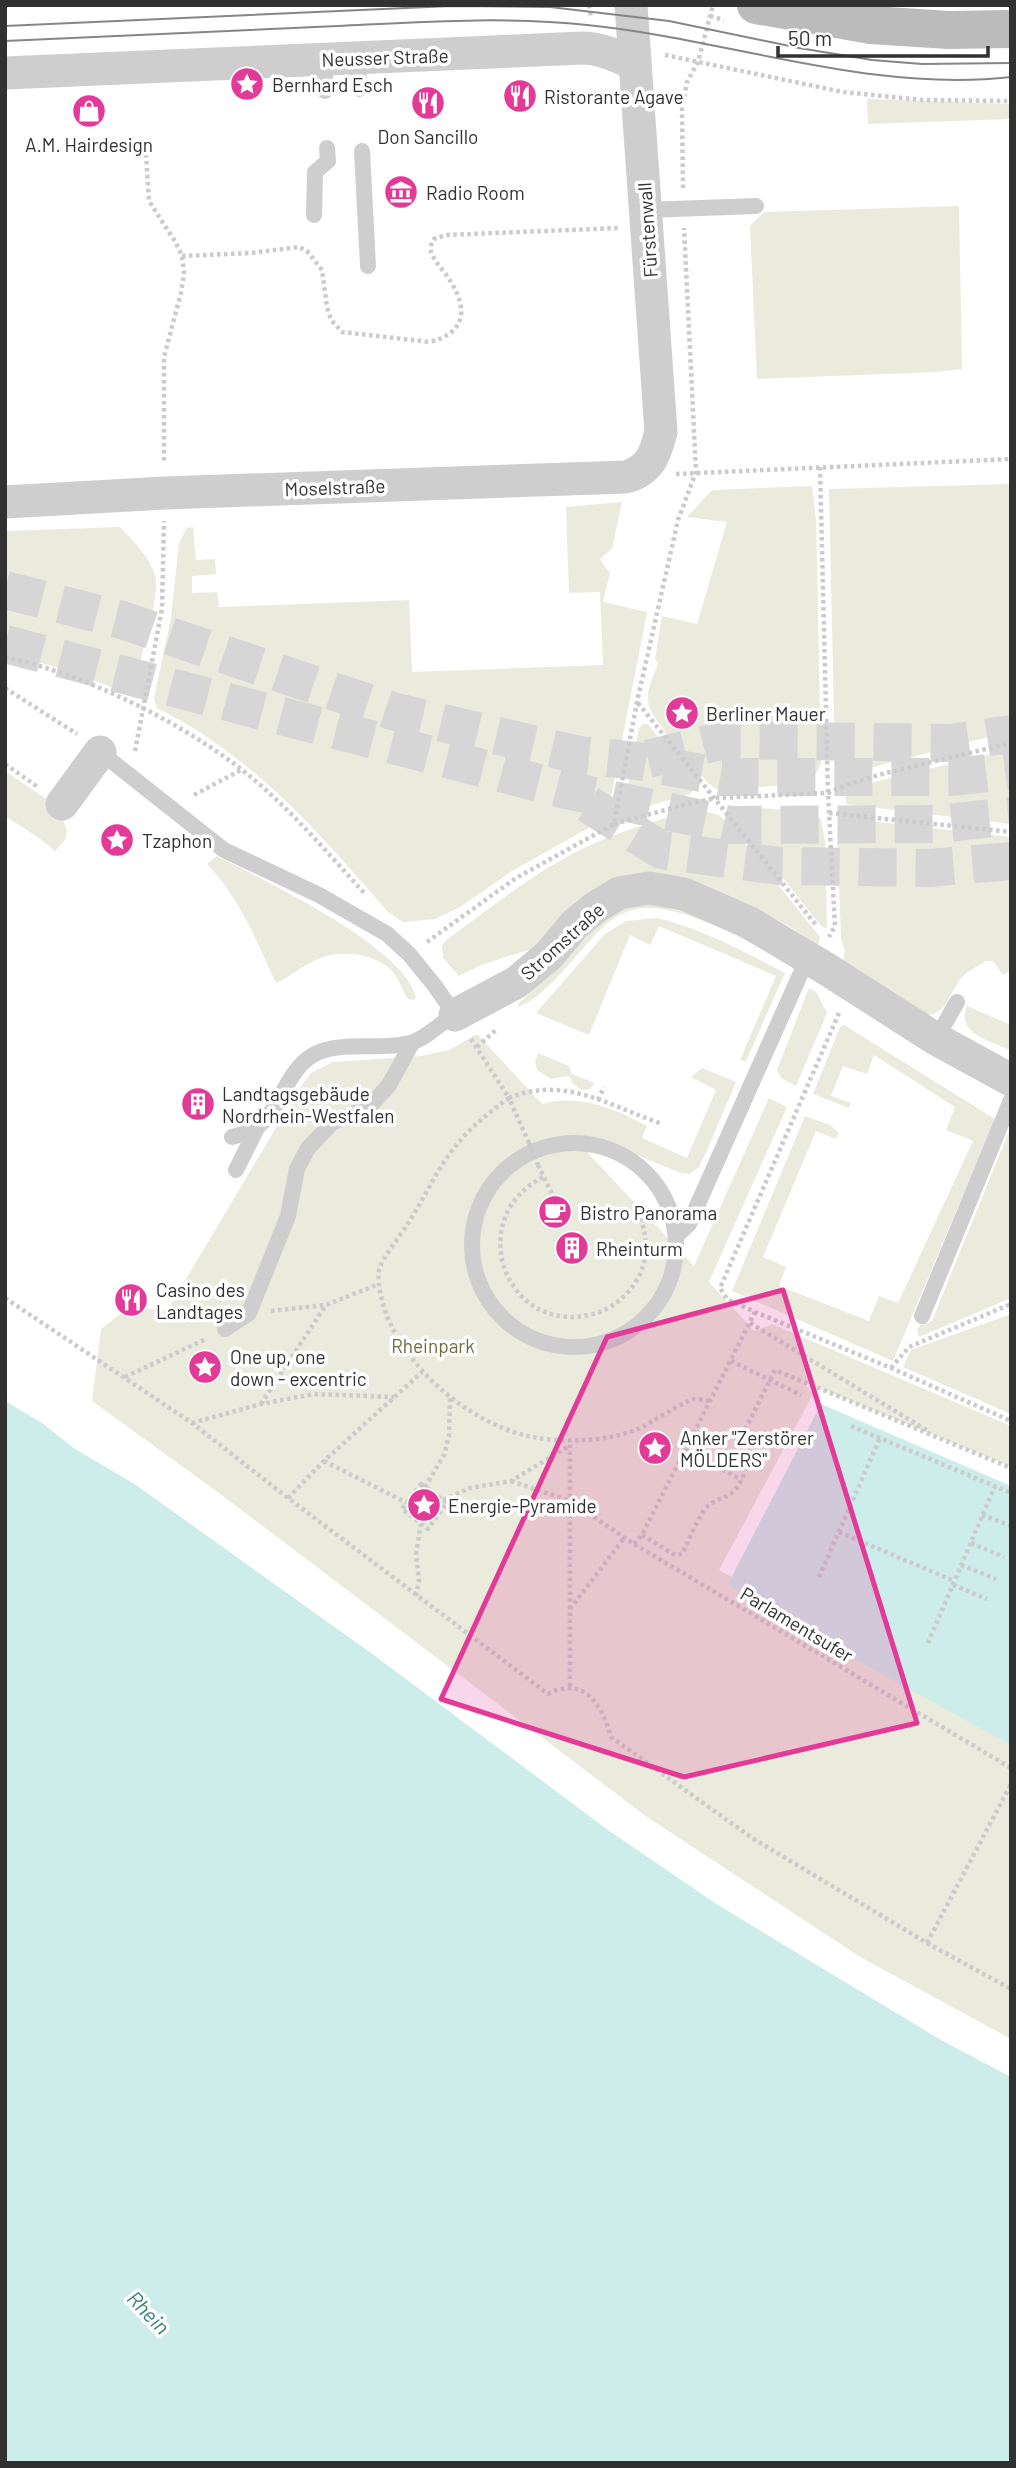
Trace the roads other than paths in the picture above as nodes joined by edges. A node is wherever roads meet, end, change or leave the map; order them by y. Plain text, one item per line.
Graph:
1 (631, 5) edge
2 (740, 13) edge
3 (1011, 29) edge
4 (635, 64) junction
5 (5, 73) edge
6 (327, 148) dead end
7 (362, 151) dead end
8 (756, 206) dead end
9 (314, 215) dead end
10 (647, 218) junction
11 (368, 266) dead end
12 (648, 463) joint
13 (5, 502) edge
14 (100, 752) joint
15 (62, 804) road end
16 (817, 963) junction
17 (957, 1002) dead end
18 (455, 1015) junction
19 (936, 1039) junction
20 (412, 1043) junction
21 (1011, 1080) edge
22 (1011, 1100) edge
23 (258, 1126) junction
24 (232, 1137) dead end
25 (236, 1170) dead end
26 (676, 1236) junction
27 (922, 1315) dead end
28 (225, 1329) road end

1 - 4 street, Fürstenwall
2 - 3 street
4 - 5 street, Neusser Straße
4 - 10 street, Fürstenwall
6 - 9 lane
7 - 11 lane
8 - 10 lane
10 - 12 street, Fürstenwall
12 - 13 street, Moselstraße
14 - 15 street
14 - 18 lane
16 - 18 street, Stromstraße
16 - 19 street, Stromstraße
16 - 26 lane
17 - 19 lane
18 - 20 lane
19 - 21 street, Stromstraße
20 - 23 lane
20 - 28 lane
22 - 27 lane
23 - 24 lane
23 - 25 lane
26 - 26 lane

